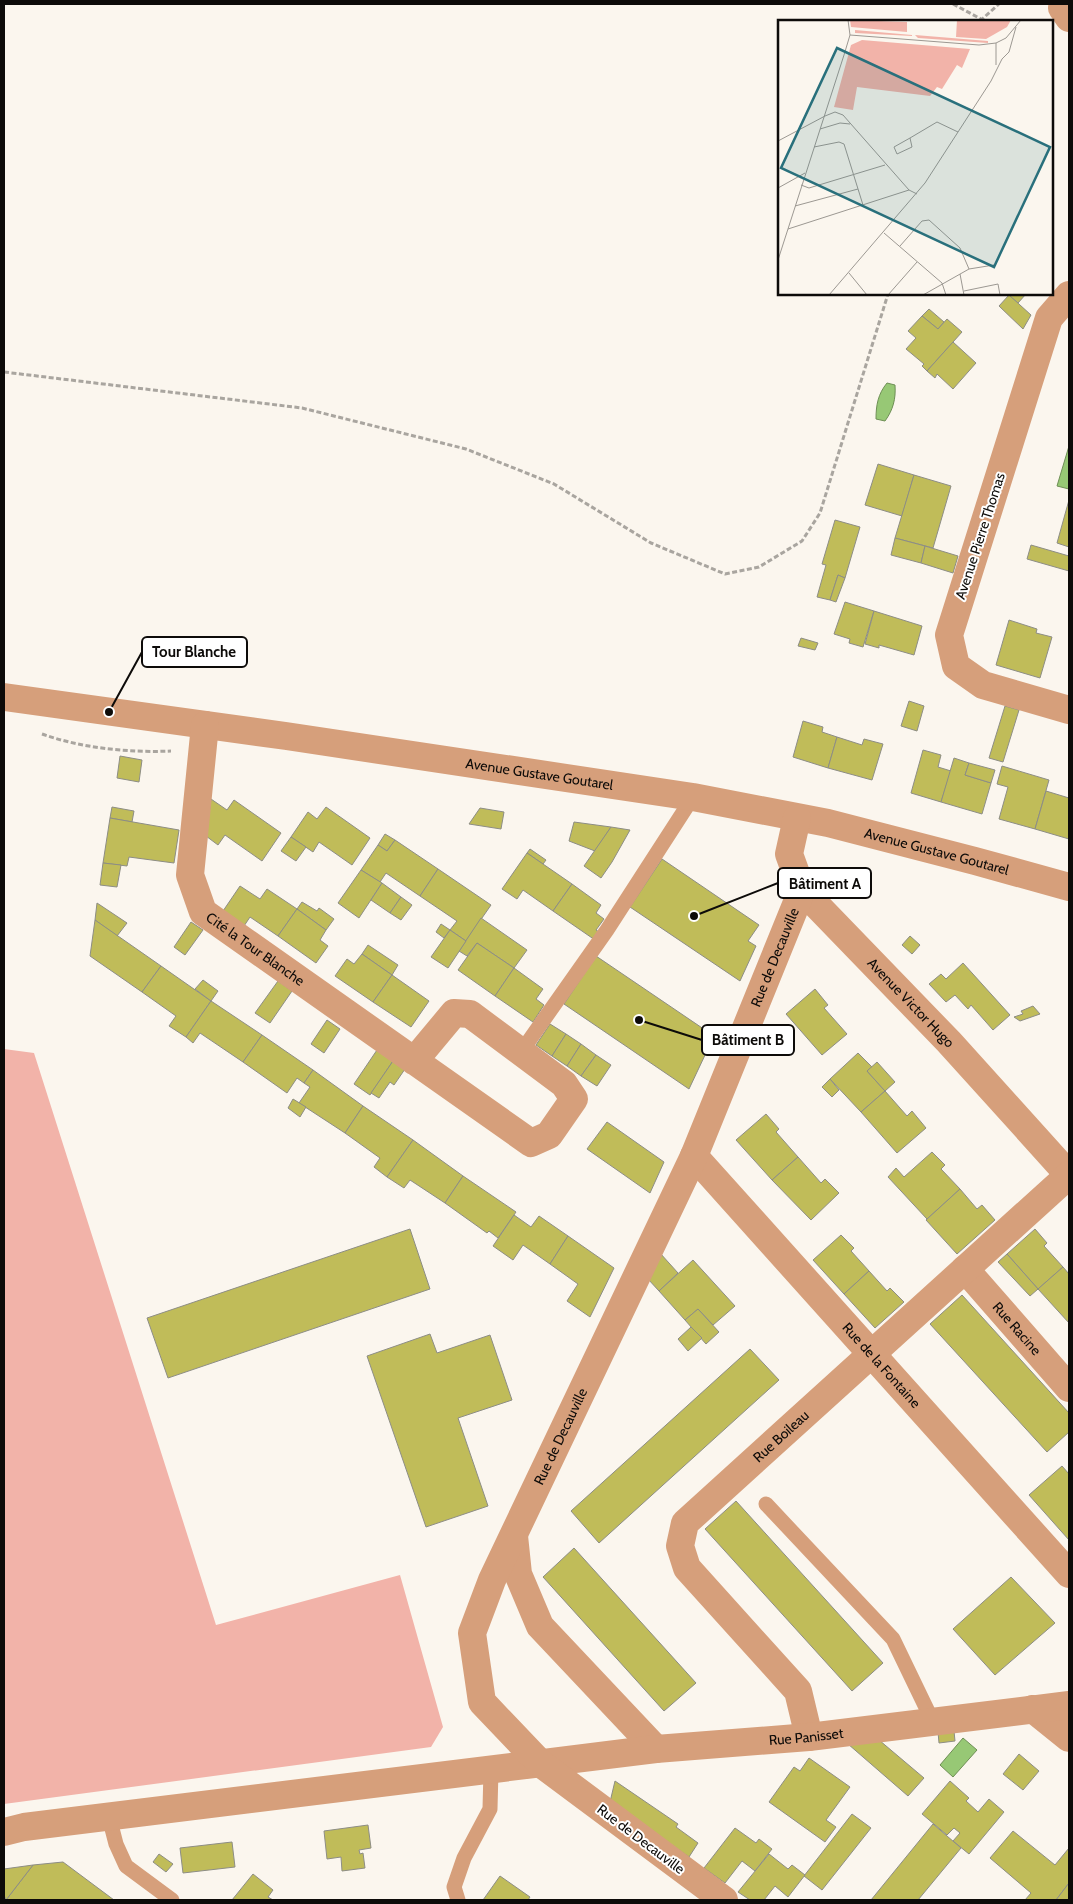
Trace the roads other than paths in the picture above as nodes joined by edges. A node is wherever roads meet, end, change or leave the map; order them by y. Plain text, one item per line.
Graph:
1 (1069, 295) edge
2 (4, 697) edge
3 (1069, 710) edge
4 (205, 726) junction
5 (693, 797) junction
6 (797, 818) junction
7 (1069, 887) edge
8 (802, 890) junction
9 (521, 1052) junction
10 (414, 1061) junction
11 (694, 1156) junction
12 (1069, 1175) edge
13 (965, 1269) junction
14 (871, 1354) junction
15 (1069, 1388) edge
16 (766, 1504) dead end
17 (514, 1535) junction
18 (1069, 1574) edge
19 (1069, 1705) edge
20 (1033, 1710) junction
21 (933, 1722) junction
22 (809, 1737) junction
23 (1069, 1738) edge
24 (656, 1749) junction
25 (540, 1764) junction
26 (491, 1770) junction
27 (108, 1817) junction
28 (4, 1832) edge
29 (172, 1900) edge
30 (458, 1900) edge
31 (724, 1900) edge

1 - 3 street, Avenue Pierre Thomas
2 - 4 street, Avenue Gustave Goutarel
4 - 5 street, Avenue Gustave Goutarel
4 - 10 street, Cité la Tour Blanche
5 - 6 street, Avenue Gustave Goutarel
5 - 9 lane
6 - 7 street, Avenue Gustave Goutarel
6 - 8 street, Avenue Victor Hugo
8 - 11 street, Rue de Decauville
8 - 12 street, Avenue Victor Hugo
9 - 10 street, Cité la Tour Blanche
9 - 10 street, Cité la Tour Blanche
11 - 14 street, Rue de la Fontaine
11 - 17 street, Rue de Decauville
12 - 13 street, Rue Boileau
13 - 14 street, Rue Boileau
13 - 15 street, Rue Racine
14 - 18 street, Rue de la Fontaine
14 - 22 street, Rue Boileau
16 - 21 lane
17 - 24 street
17 - 25 street, Rue de Decauville
19 - 20 street, Rue Panisset
20 - 21 street, Rue Panisset
20 - 23 street
21 - 22 street, Rue Panisset
22 - 24 street, Rue Panisset
24 - 25 street, Rue Panisset
25 - 26 street, Rue Panisset
25 - 31 street, Rue de Decauville
26 - 27 street, Rue Panisset
26 - 30 lane
27 - 28 street, Rue Panisset
27 - 29 lane

